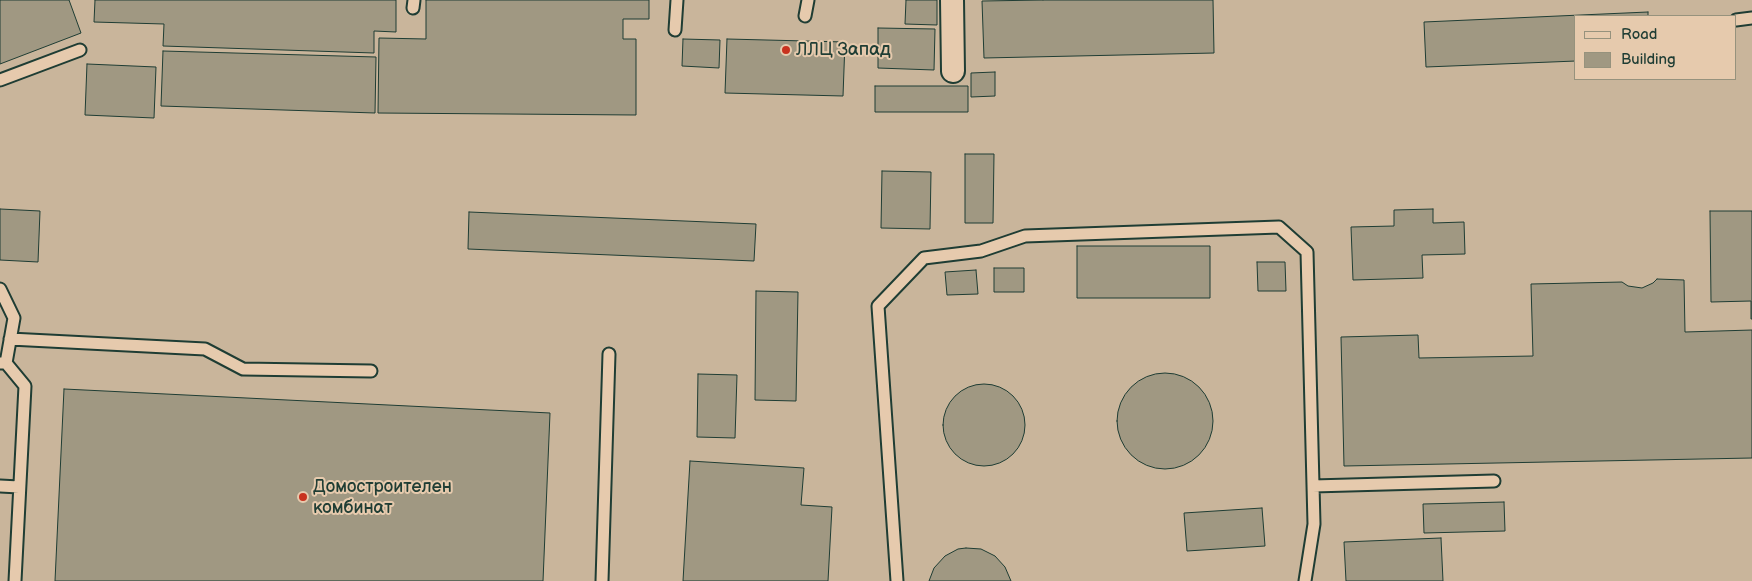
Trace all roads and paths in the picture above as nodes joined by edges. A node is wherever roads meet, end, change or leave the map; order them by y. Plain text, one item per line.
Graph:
1 (677, 0) edge
2 (808, 0) edge
3 (952, 0) edge
4 (805, 16) dead end
5 (1752, 18) edge
6 (1737, 20) edge
7 (676, 30) dead end
8 (80, 50) dead end
9 (953, 72) dead end
10 (0, 80) edge
11 (0, 289) edge
12 (10, 340) junction
13 (609, 354) dead end
14 (3, 363) edge
15 (371, 371) dead end
16 (1494, 481) dead end
17 (0, 486) edge
18 (1313, 486) junction
19 (19, 487) junction
20 (15, 581) edge
21 (602, 581) edge
22 (897, 581) edge
23 (1305, 581) edge

1 - 7 lane
2 - 4 lane
3 - 9 street
5 - 6 lane
8 - 10 lane
11 - 12 lane
12 - 14 lane
12 - 15 lane
13 - 21 lane
14 - 19 lane
16 - 18 lane
17 - 19 lane
18 - 22 lane
18 - 23 lane
19 - 20 lane

